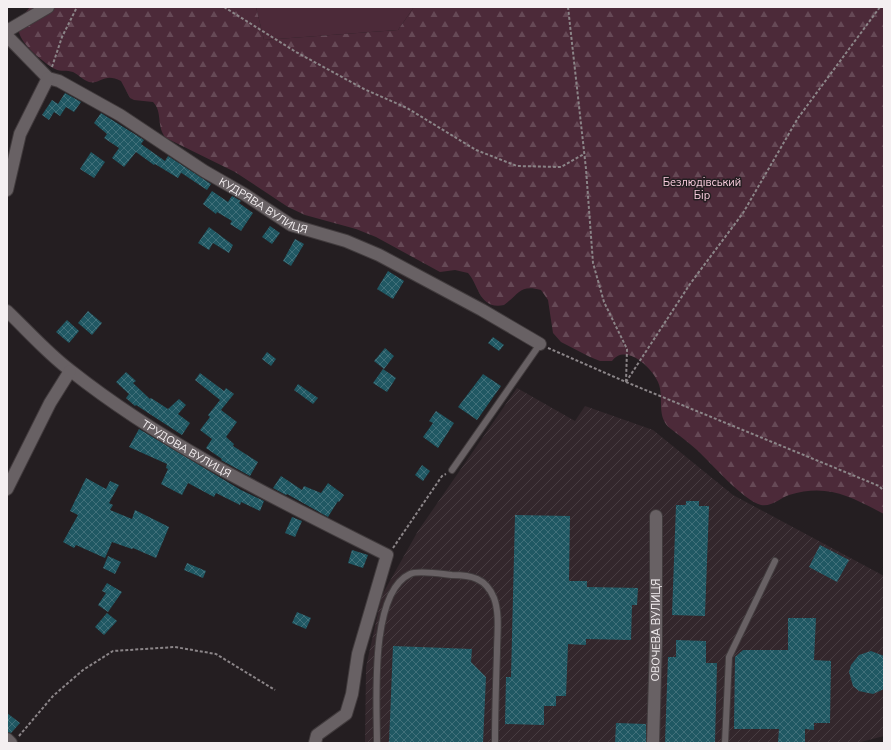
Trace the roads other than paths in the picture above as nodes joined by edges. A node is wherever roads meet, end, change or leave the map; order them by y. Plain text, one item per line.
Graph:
1 (48, 7) edge
2 (7, 31) edge
3 (7, 36) edge
4 (48, 78) junction
5 (7, 190) edge
6 (7, 311) edge
7 (540, 344) joint
8 (70, 371) junction
9 (452, 470) road end
10 (7, 489) edge
11 (656, 516) dead end
12 (775, 561) dead end
13 (315, 743) edge
14 (377, 743) edge
15 (494, 743) edge
16 (653, 743) edge
17 (725, 743) edge

1 - 2 street
3 - 4 street, КУДРЯВА ВУЛИЦЯ
4 - 5 street
4 - 7 street, КУДРЯВА ВУЛИЦЯ
6 - 8 street, ТРУДОВА ВУЛИЦЯ
7 - 9 lane
8 - 10 street
8 - 13 street, ТРУДОВА ВУЛИЦЯ
11 - 16 street, ОВОЧЕВА ВУЛИЦЯ
12 - 17 lane
14 - 15 lane

